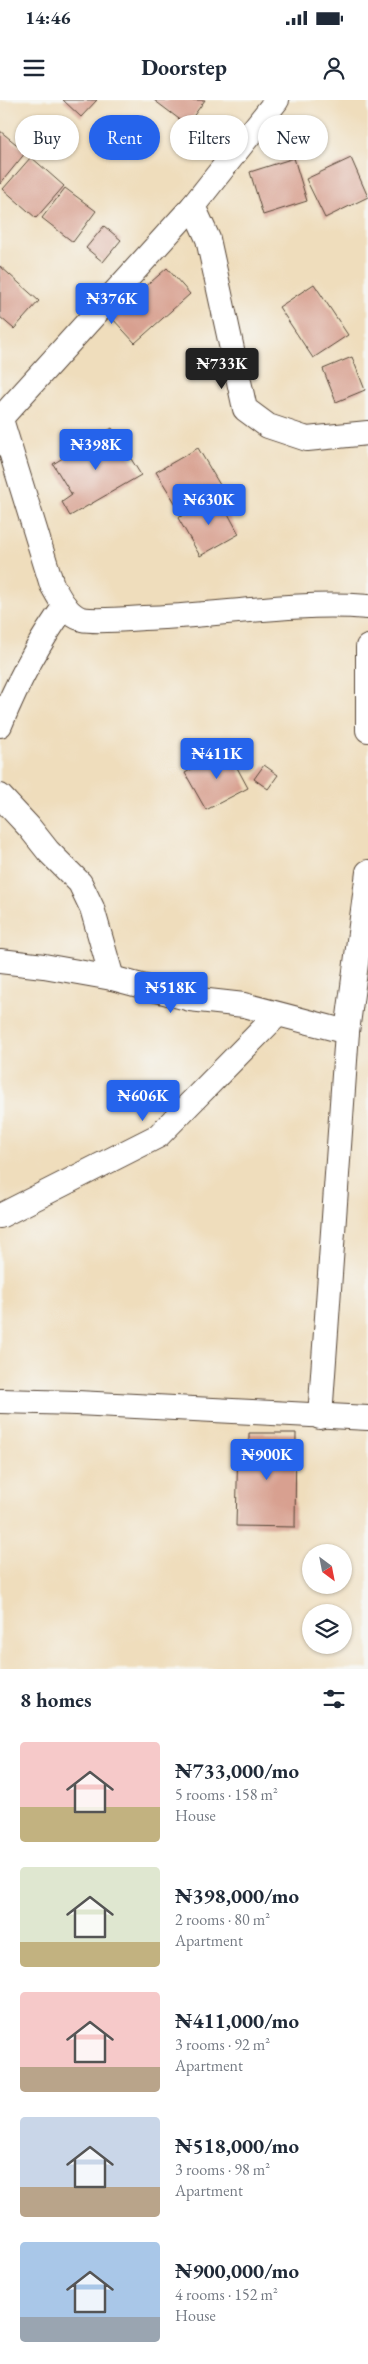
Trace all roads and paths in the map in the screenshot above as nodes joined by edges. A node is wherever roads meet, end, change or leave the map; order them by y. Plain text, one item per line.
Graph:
1 (277, 100) edge
2 (193, 206) junction
3 (1, 417) edge
4 (368, 433) edge
5 (64, 606) junction
6 (368, 607) edge
7 (368, 647) edge
8 (0, 725) edge
9 (368, 730) edge
10 (0, 796) edge
11 (368, 872) edge
12 (0, 961) edge
13 (112, 978) junction
14 (277, 1015) junction
15 (347, 1032) junction
16 (0, 1216) edge
17 (0, 1402) edge
18 (320, 1417) junction
19 (368, 1418) edge

1 - 2 street
2 - 3 street
2 - 4 street
3 - 5 street
5 - 6 street
5 - 8 street
7 - 9 street
10 - 13 street
11 - 15 street
12 - 13 street
13 - 14 street
14 - 15 street
14 - 16 street
15 - 18 street
17 - 18 street
18 - 19 street

